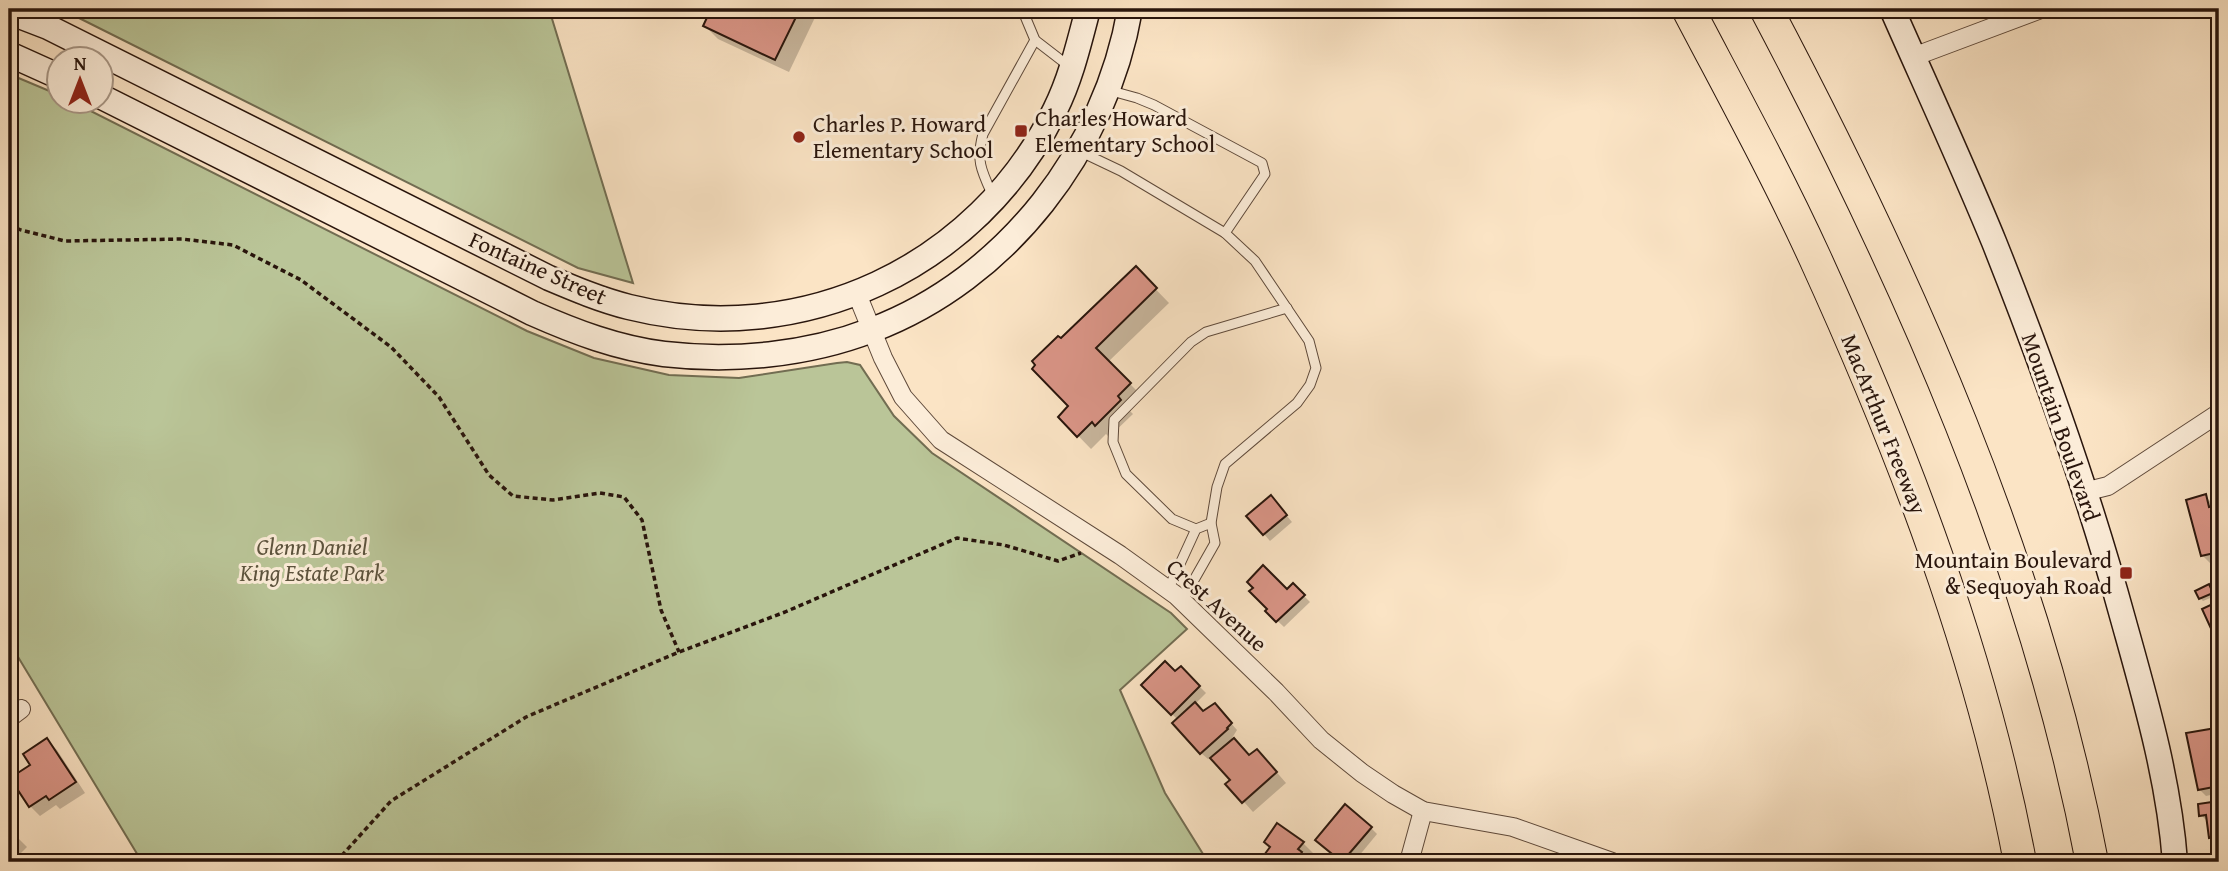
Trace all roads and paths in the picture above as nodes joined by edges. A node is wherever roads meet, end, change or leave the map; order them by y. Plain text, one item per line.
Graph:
1 (1022, 9) edge
2 (1088, 9) edge
3 (1130, 9) edge
4 (1688, 9) edge
5 (1766, 9) edge
6 (1892, 9) edge
7 (2041, 9) edge
8 (9, 12) edge
9 (1035, 40) junction
10 (9, 54) edge
11 (1913, 57) junction
12 (1072, 68) junction
13 (46, 71) edge
14 (1108, 90) junction
15 (116, 104) edge
16 (1077, 151) junction
17 (995, 198) junction
18 (9, 225) edge
19 (1225, 233) junction
20 (857, 294) junction
21 (1287, 308) junction
22 (872, 330) junction
23 (2219, 412) edge
24 (2084, 492) junction
25 (1211, 523) junction
26 (1196, 528) junction
27 (1103, 545) junction
28 (1175, 595) junction
29 (679, 652) junction
30 (1423, 811) junction
31 (336, 862) edge
32 (1409, 862) edge
33 (1612, 862) edge
34 (2020, 862) edge
35 (2091, 862) edge
36 (2175, 862) edge

1 - 9 lane
2 - 12 street, Fontaine Street
3 - 14 street, Fontaine Street
4 - 34 highway, MacArthur Freeway
5 - 35 highway
6 - 11 street, Mountain Boulevard
7 - 11 street
8 - 20 street, Fontaine Street
9 - 12 lane
9 - 17 lane
10 - 13 street
11 - 24 street, Mountain Boulevard
12 - 17 street, Fontaine Street
14 - 16 street, Fontaine Street
14 - 19 lane
15 - 22 street, Fontaine Street
16 - 19 lane
16 - 22 street, Fontaine Street
17 - 20 street, Fontaine Street
18 - 29 path
19 - 21 lane
20 - 22 street, Crest Avenue
21 - 25 lane
21 - 26 lane
22 - 27 street, Crest Avenue
23 - 24 street
24 - 36 street, Mountain Boulevard
25 - 26 lane
25 - 28 lane
26 - 28 lane
27 - 28 street, Crest Avenue
27 - 29 path
28 - 30 street, Crest Avenue
29 - 31 path
30 - 32 street
30 - 33 street, Crest Avenue

